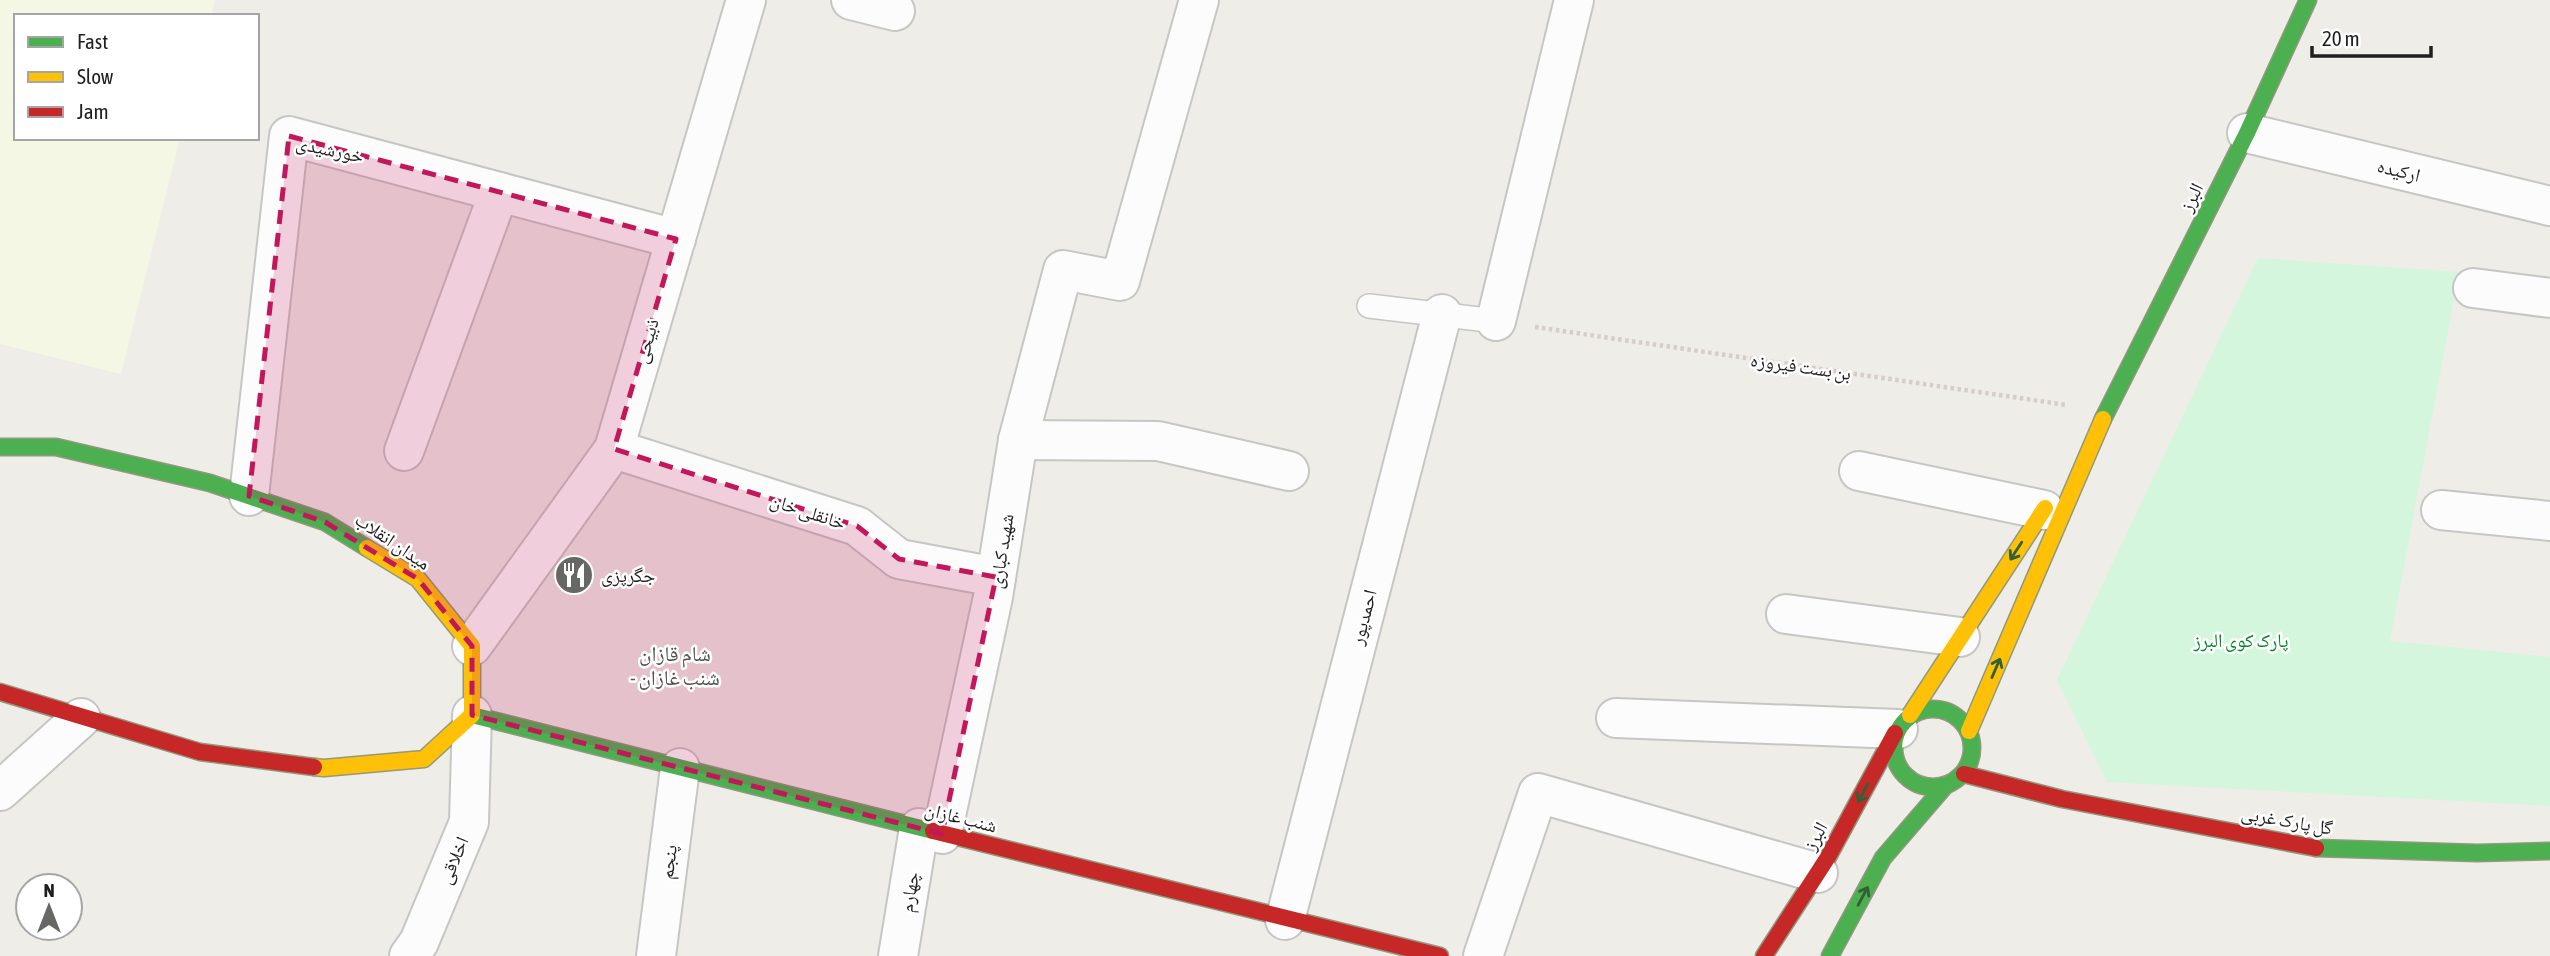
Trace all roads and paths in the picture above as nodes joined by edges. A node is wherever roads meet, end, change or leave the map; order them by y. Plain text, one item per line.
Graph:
1 (746, 0) edge
2 (851, 0) edge
3 (1199, 0) edge
4 (1574, 0) edge
5 (2308, 0) edge
6 (895, 11) dead end
7 (2247, 133) junction
8 (499, 192) junction
9 (2550, 206) edge
10 (676, 239) junction
11 (2473, 288) dead end
12 (2550, 298) edge
13 (1368, 306) dead end
14 (1442, 314) junction
15 (1496, 321) junction
16 (2106, 411) junction
17 (1018, 440) junction
18 (0, 447) edge
19 (614, 449) junction
20 (404, 451) dead end
21 (1289, 471) dead end
22 (1859, 471) dead end
23 (249, 496) junction
24 (2044, 510) junction
25 (2441, 510) dead end
26 (2550, 522) edge
27 (996, 577) junction
28 (1786, 614) dead end
29 (1960, 637) junction
30 (472, 646) junction
31 (0, 692) edge
32 (472, 715) junction
33 (81, 718) junction
34 (1616, 718) dead end
35 (1901, 725) junction
36 (1969, 731) junction
37 (1984, 758) junction
38 (680, 768) junction
39 (1964, 774) junction
40 (1945, 786) junction
41 (0, 791) edge
42 (2062, 799) junction
43 (931, 831) junction
44 (2550, 851) edge
45 (1818, 873) junction
46 (1285, 920) junction
47 (409, 956) edge
48 (656, 956) edge
49 (898, 956) edge
50 (1440, 956) edge
51 (1483, 956) edge
52 (1764, 956) edge
53 (1830, 956) edge

1 - 10 street, ذبیحی
2 - 6 street
3 - 17 street, شهید کباری
4 - 15 street
5 - 7 main road, البرز
7 - 9 street, ارکیده
7 - 16 main road, البرز
8 - 10 street, خورشیدی
8 - 20 street
8 - 23 street, خورشیدی
10 - 19 street, ذبیحی
11 - 12 street
13 - 14 lane
14 - 15 lane
14 - 46 street, احمدپور
15 - 16 path, بن بست فیروزه
16 - 24 main road, البرز
36 -> 16 main road, البرز
17 - 21 street
17 - 27 street, شهید کباری
18 - 23 main road, میدان انقلاب
19 - 27 street, خانقلی خان
19 - 30 street, ذبیحی
22 - 24 street
23 - 30 main road, میدان انقلاب
24 -> 29 main road, البرز
25 - 26 street
27 - 43 street, شهید کباری
28 - 29 street
29 - 35 main road, البرز
30 - 32 main road
31 - 33 main road
32 - 33 main road
32 - 38 main road, شنب غازان
32 - 47 street, اخلاقی
33 - 41 street
34 - 35 street
35 - 36 main road
35 - 40 main road
35 -> 45 main road, البرز
36 - 37 main road
37 - 39 main road
37 - 42 main road, گل پارک غربی
38 - 43 main road, شنب غازان
38 - 48 street, پنجم
39 - 40 main road
39 - 42 main road, گل پارک غربی
53 -> 40 main road
42 - 44 main road, گل پارک غربی
43 - 46 main road, شنب غازان
43 - 49 street, چهارم
45 - 51 street
45 - 52 main road, البرز
46 - 50 main road, شنب غازان

